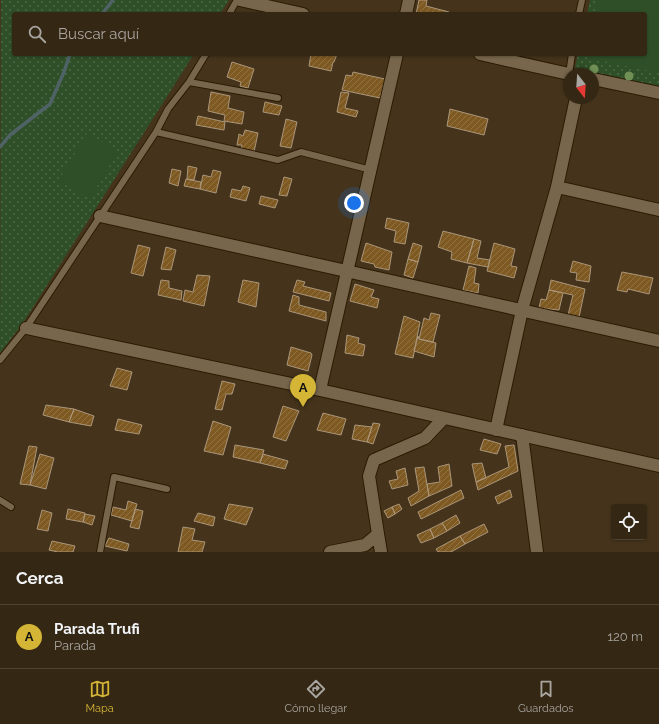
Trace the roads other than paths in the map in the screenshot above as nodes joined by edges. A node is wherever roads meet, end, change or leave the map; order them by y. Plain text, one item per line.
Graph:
1 (237, 0) edge
2 (240, 0) edge
3 (409, 0) edge
4 (582, 0) edge
5 (229, 12) edge
6 (294, 12) edge
7 (406, 12) edge
8 (580, 12) edge
9 (205, 56) edge
10 (397, 56) edge
11 (489, 56) edge
12 (572, 56) edge
13 (570, 68) edge
14 (563, 73) edge
15 (599, 81) edge
16 (189, 82) junction
17 (659, 93) edge
18 (278, 98) dead end
19 (575, 104) edge
20 (156, 132) junction
21 (371, 170) junction
22 (557, 187) junction
23 (659, 210) edge
24 (100, 216) junction
25 (346, 271) junction
26 (522, 310) junction
27 (26, 328) junction
28 (659, 341) edge
29 (0, 360) edge
30 (320, 390) junction
31 (444, 418) junction
32 (496, 430) junction
33 (522, 436) junction
34 (659, 466) edge
35 (167, 489) dead end
36 (0, 500) edge
37 (11, 507) dead end
38 (378, 534) junction
39 (100, 552) edge
40 (330, 552) edge
41 (381, 552) edge
42 (537, 552) edge

1 - 5 lane
2 - 6 street
3 - 7 street
4 - 8 lane
9 - 16 lane
10 - 21 street
11 - 14 street
12 - 13 lane
15 - 17 street
16 - 18 lane
16 - 20 lane
19 - 22 street
20 - 21 lane
20 - 24 lane
21 - 25 street
22 - 23 street
22 - 26 street
24 - 25 street
24 - 27 lane
25 - 26 street
25 - 30 street
26 - 28 street
26 - 32 street
27 - 29 lane
27 - 30 street
30 - 31 street
31 - 32 street
31 - 38 street
32 - 33 street
33 - 34 street
33 - 42 street
35 - 39 lane
36 - 37 lane
38 - 40 street
38 - 41 street

